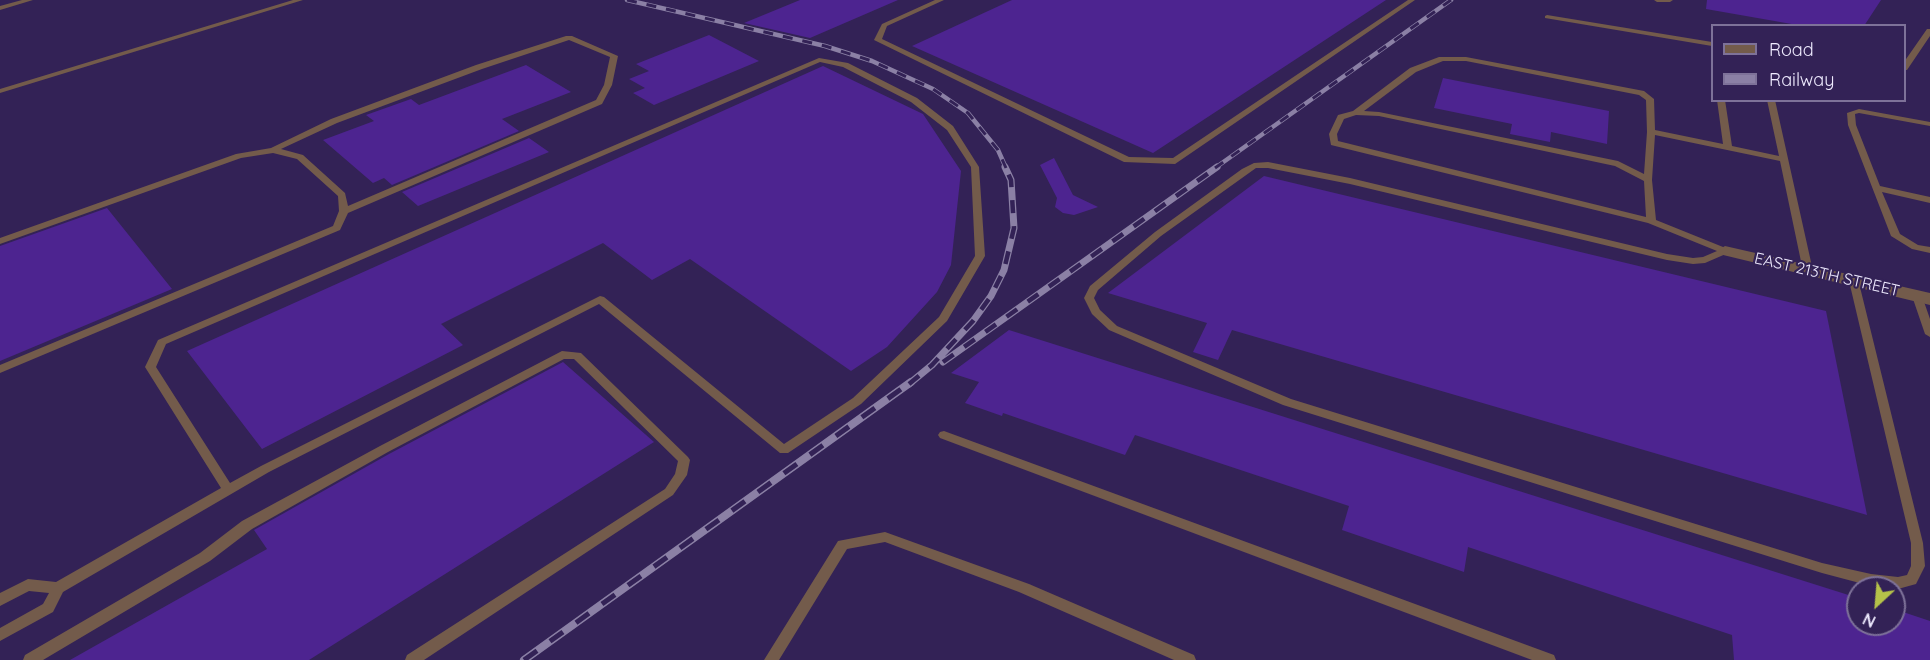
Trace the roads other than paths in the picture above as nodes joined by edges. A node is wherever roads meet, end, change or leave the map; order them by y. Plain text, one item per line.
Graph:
1 (30, 0) edge
2 (300, 0) edge
3 (941, 0) edge
4 (1412, 0) edge
5 (1657, 0) edge
6 (1670, 0) edge
7 (0, 8) edge
8 (1547, 16) dead end
9 (1930, 31) edge
10 (1711, 44) edge
11 (1906, 67) edge
12 (0, 91) edge
13 (1721, 102) edge
14 (1771, 102) edge
15 (1356, 112) junction
16 (1930, 124) edge
17 (1651, 132) junction
18 (1728, 149) junction
19 (273, 150) junction
20 (1782, 159) junction
21 (1648, 180) junction
22 (1876, 188) junction
23 (1930, 200) edge
24 (344, 211) junction
25 (1651, 221) junction
26 (0, 241) edge
27 (1930, 250) edge
28 (1725, 251) junction
29 (1808, 271) junction
30 (1854, 282) junction
31 (1923, 298) edge
32 (1930, 334) edge
33 (0, 369) edge
34 (944, 435) dead end
35 (228, 490) junction
36 (58, 588) junction
37 (0, 600) edge
38 (0, 635) edge
39 (30, 660) edge
40 (412, 660) edge
41 (771, 660) edge
42 (1189, 660) edge
43 (1549, 660) edge

1 - 7 lane
2 - 12 lane
3 - 4 lane
5 - 6 lane
8 - 10 lane
9 - 11 lane
13 - 18 lane
14 - 20 lane
15 - 17 lane
15 - 21 lane
15 - 25 lane
16 - 22 lane
17 - 18 lane
17 - 21 lane
18 - 20 lane
19 - 24 lane
19 - 24 lane
19 - 26 lane
20 - 29 lane
21 - 25 lane
22 - 23 lane
22 - 27 lane
24 - 33 lane
25 - 28 lane
28 - 29 street, EAST 213TH STREET
28 - 30 lane
29 - 30 street, EAST 213TH STREET
30 - 31 street, EAST 213TH STREET
31 - 32 lane
34 - 43 lane
35 - 35 lane
35 - 36 lane
36 - 37 lane
36 - 38 lane
39 - 40 lane
41 - 42 lane

